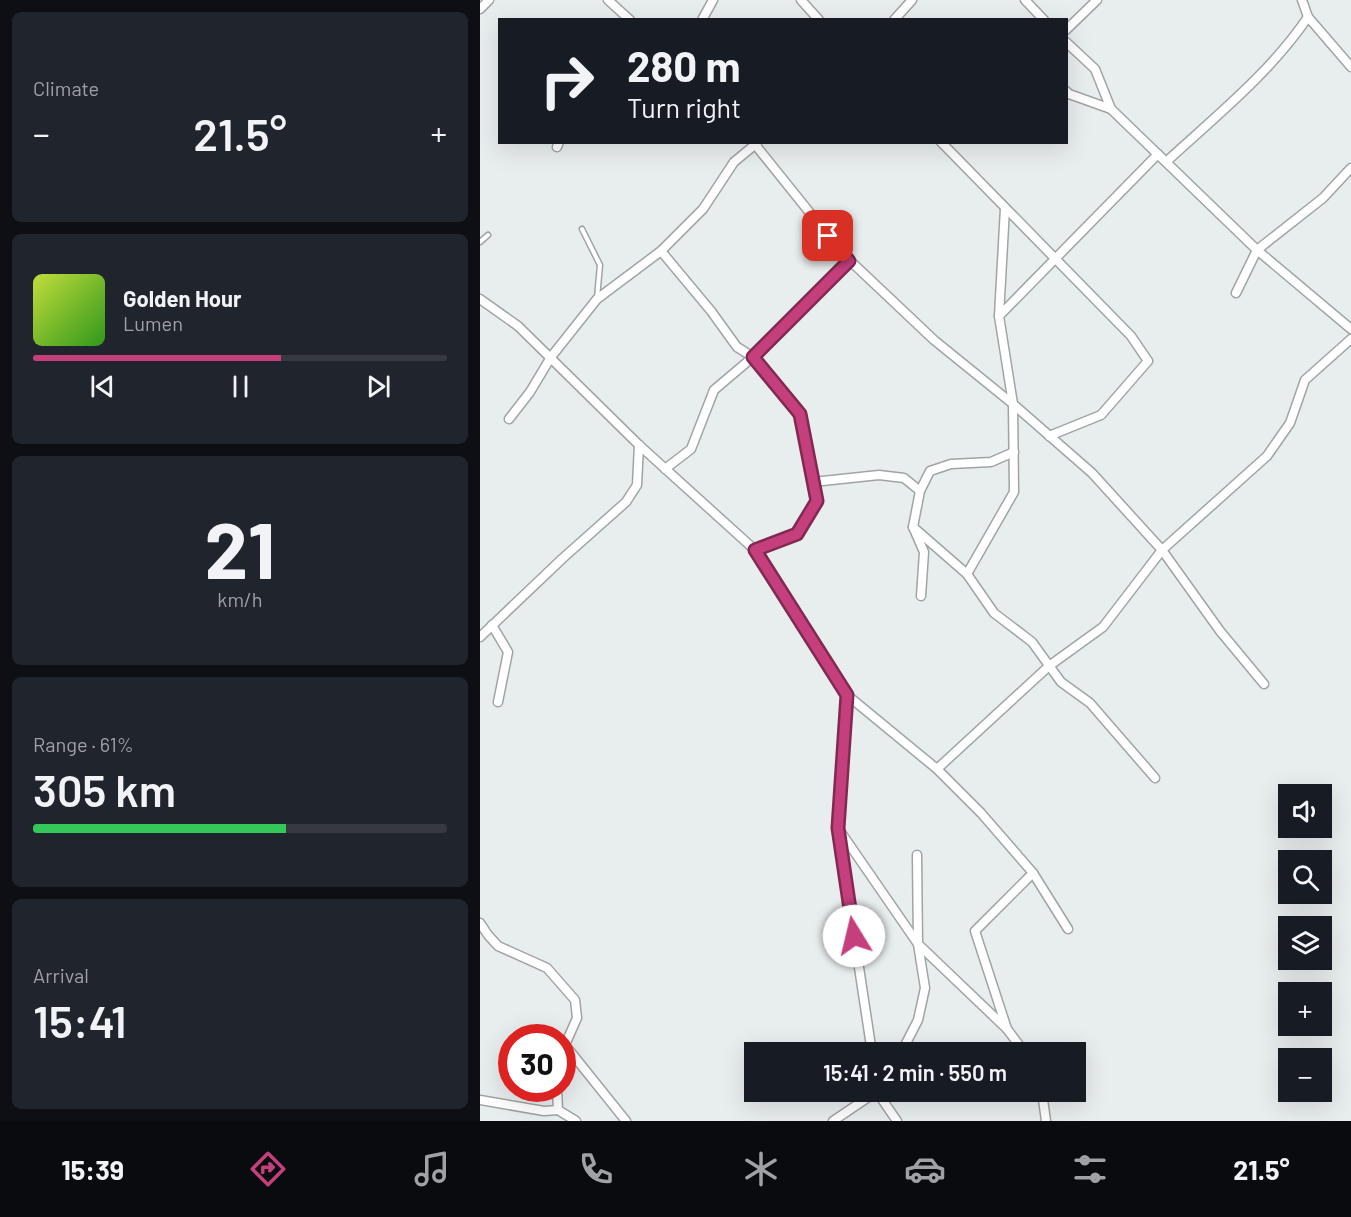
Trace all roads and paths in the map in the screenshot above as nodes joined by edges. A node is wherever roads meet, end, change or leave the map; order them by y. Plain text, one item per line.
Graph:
1 (489, 0) edge
2 (608, 0) edge
3 (712, 0) edge
4 (801, 0) edge
5 (912, 0) edge
6 (1025, 0) edge
7 (1097, 0) edge
8 (1302, 0) edge
9 (480, 9) edge
10 (1308, 17) junction
11 (628, 18) edge
12 (703, 18) edge
13 (817, 18) edge
14 (896, 18) edge
15 (1041, 18) edge
16 (1068, 28) edge
17 (1068, 44) edge
18 (1351, 67) edge
19 (1068, 93) edge
20 (1111, 109) junction
21 (754, 144) edge
22 (756, 144) edge
23 (943, 144) edge
24 (1158, 154) junction
25 (1166, 162) junction
26 (1351, 168) edge
27 (1005, 208) junction
28 (582, 229) dead end
29 (488, 235) dead end
30 (480, 242) edge
31 (1257, 250) junction
32 (661, 251) junction
33 (1056, 259) junction
34 (849, 261) junction
35 (1236, 293) dead end
36 (480, 299) edge
37 (597, 299) junction
38 (999, 316) junction
39 (1351, 329) edge
40 (1351, 339) edge
41 (551, 357) junction
42 (753, 357) junction
43 (1013, 404) junction
44 (509, 419) dead end
45 (1050, 436) junction
46 (639, 445) junction
47 (1014, 452) junction
48 (665, 469) junction
49 (813, 482) junction
50 (920, 491) junction
51 (913, 527) junction
52 (755, 550) junction
53 (1162, 550) junction
54 (967, 574) junction
55 (921, 596) dead end
56 (492, 624) junction
57 (480, 637) edge
58 (1050, 666) junction
59 (1264, 684) dead end
60 (847, 695) junction
61 (498, 702) dead end
62 (937, 769) junction
63 (1155, 778) dead end
64 (838, 828) junction
65 (917, 855) dead end
66 (1033, 873) junction
67 (480, 923) edge
68 (1068, 929) dead end
69 (918, 944) junction
70 (574, 1024) edge
71 (1007, 1029) junction
72 (870, 1042) edge
73 (907, 1042) edge
74 (1016, 1042) edge
75 (576, 1061) edge
76 (480, 1100) edge
77 (558, 1102) edge
78 (862, 1102) edge
79 (884, 1102) edge
80 (1043, 1102) edge
81 (558, 1110) junction
82 (576, 1121) edge
83 (626, 1121) edge
84 (833, 1121) edge
85 (897, 1121) edge
86 (1046, 1121) edge

1 - 9 street
2 - 11 street
3 - 12 street
4 - 13 street
5 - 14 street
6 - 15 street
7 - 16 street
8 - 10 street
10 - 18 street
10 - 25 street
17 - 20 street
19 - 20 street
20 - 24 street
21 - 32 street
22 - 34 street
23 - 27 street
24 - 25 street
24 - 33 street
25 - 31 street
26 - 31 street
27 - 33 street
27 - 38 street
28 - 37 lane
29 - 30 lane
31 - 35 street
31 - 39 street
32 - 37 street
32 - 42 street
33 - 38 street
33 - 45 street
34 - 42 street
34 - 43 street
36 - 41 street
37 - 41 street
38 - 43 street
40 - 53 street
41 - 44 street
41 - 46 street
42 - 48 street
42 - 49 street
43 - 45 street
43 - 47 street
45 - 53 street
46 - 48 street
46 - 56 street
47 - 50 street
47 - 54 street
48 - 52 street
49 - 50 street
49 - 52 street
50 - 51 street
51 - 54 street
51 - 55 street
52 - 60 street
53 - 58 street
53 - 59 street
54 - 58 street
56 - 57 street
56 - 61 street
58 - 62 street
58 - 63 street
60 - 62 street
60 - 64 street
62 - 66 street
64 - 69 street
64 - 72 street
65 - 69 street
66 - 68 street
66 - 71 street
67 - 70 street
69 - 71 street
69 - 73 street
71 - 74 street
75 - 83 street
76 - 81 street
77 - 81 street
78 - 84 street
79 - 85 street
80 - 86 street
81 - 82 street

